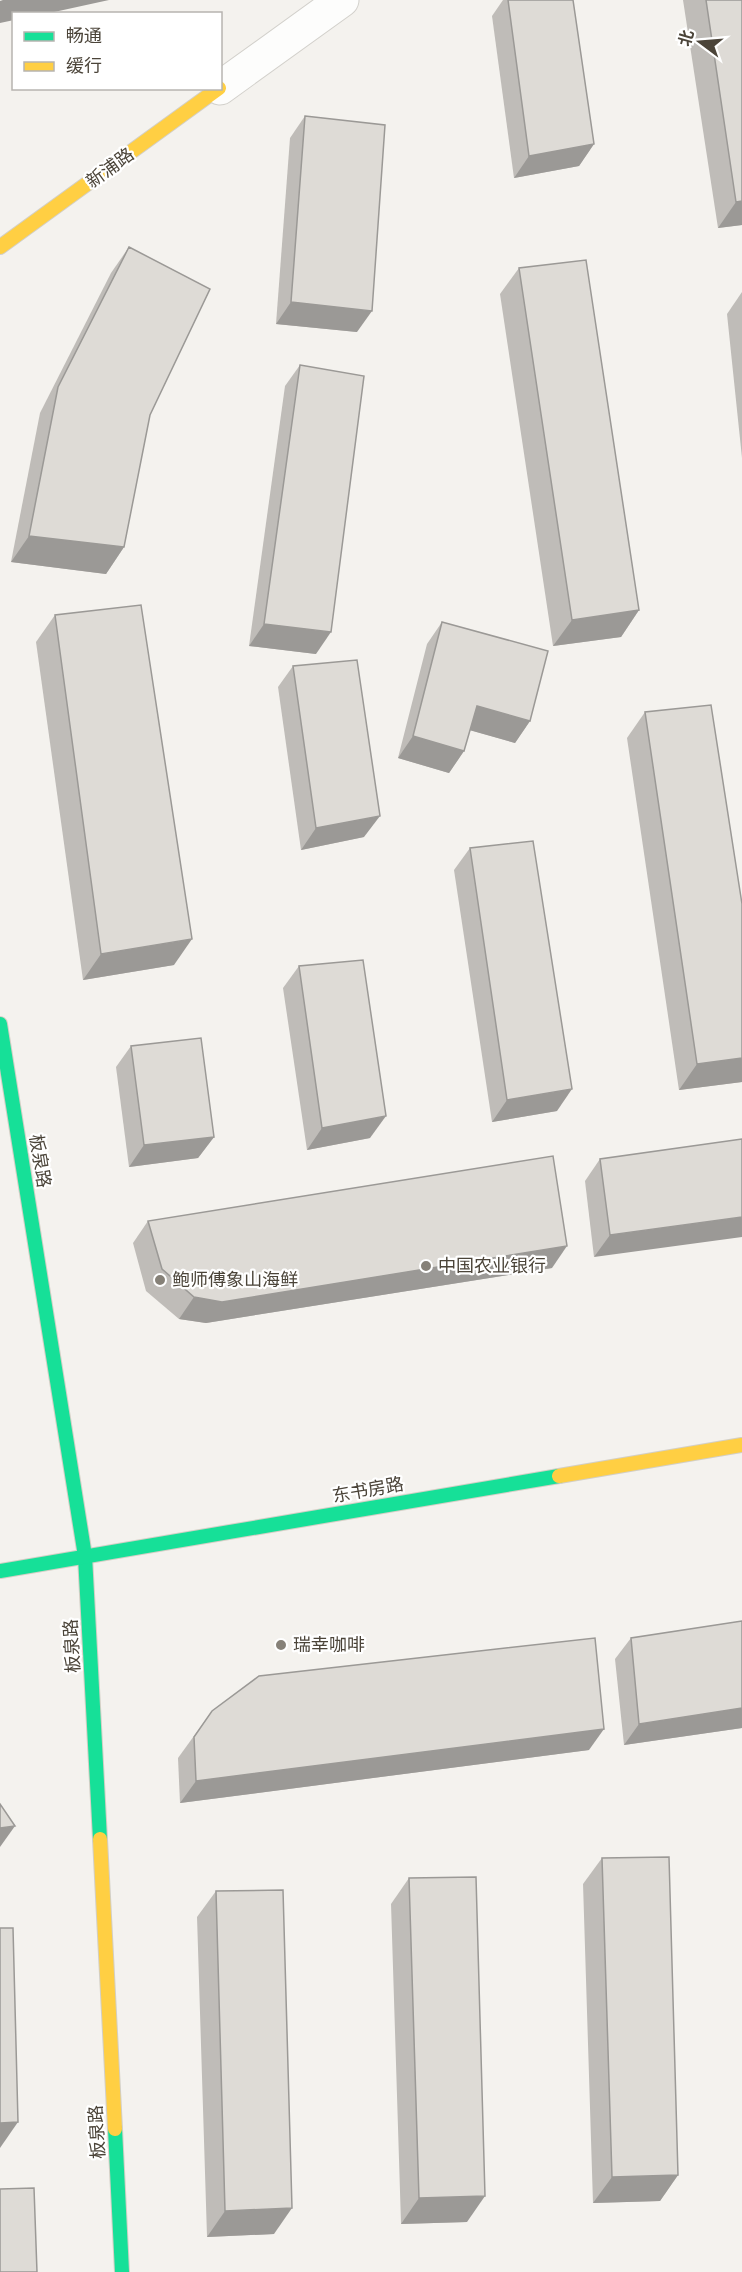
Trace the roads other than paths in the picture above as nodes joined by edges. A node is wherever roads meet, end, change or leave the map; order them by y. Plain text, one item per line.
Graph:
1 (342, 0) edge
2 (222, 87) edge
3 (217, 90) edge
4 (0, 246) edge
5 (0, 1024) edge
6 (742, 1445) edge
7 (85, 1557) junction
8 (0, 1571) edge
9 (122, 2272) edge

1 - 2 street, 新浦路
3 - 4 street, 新浦路
5 - 7 street, 板泉路
6 - 7 street, 东书房路
7 - 8 street, 东书房路
7 - 9 street, 板泉路

